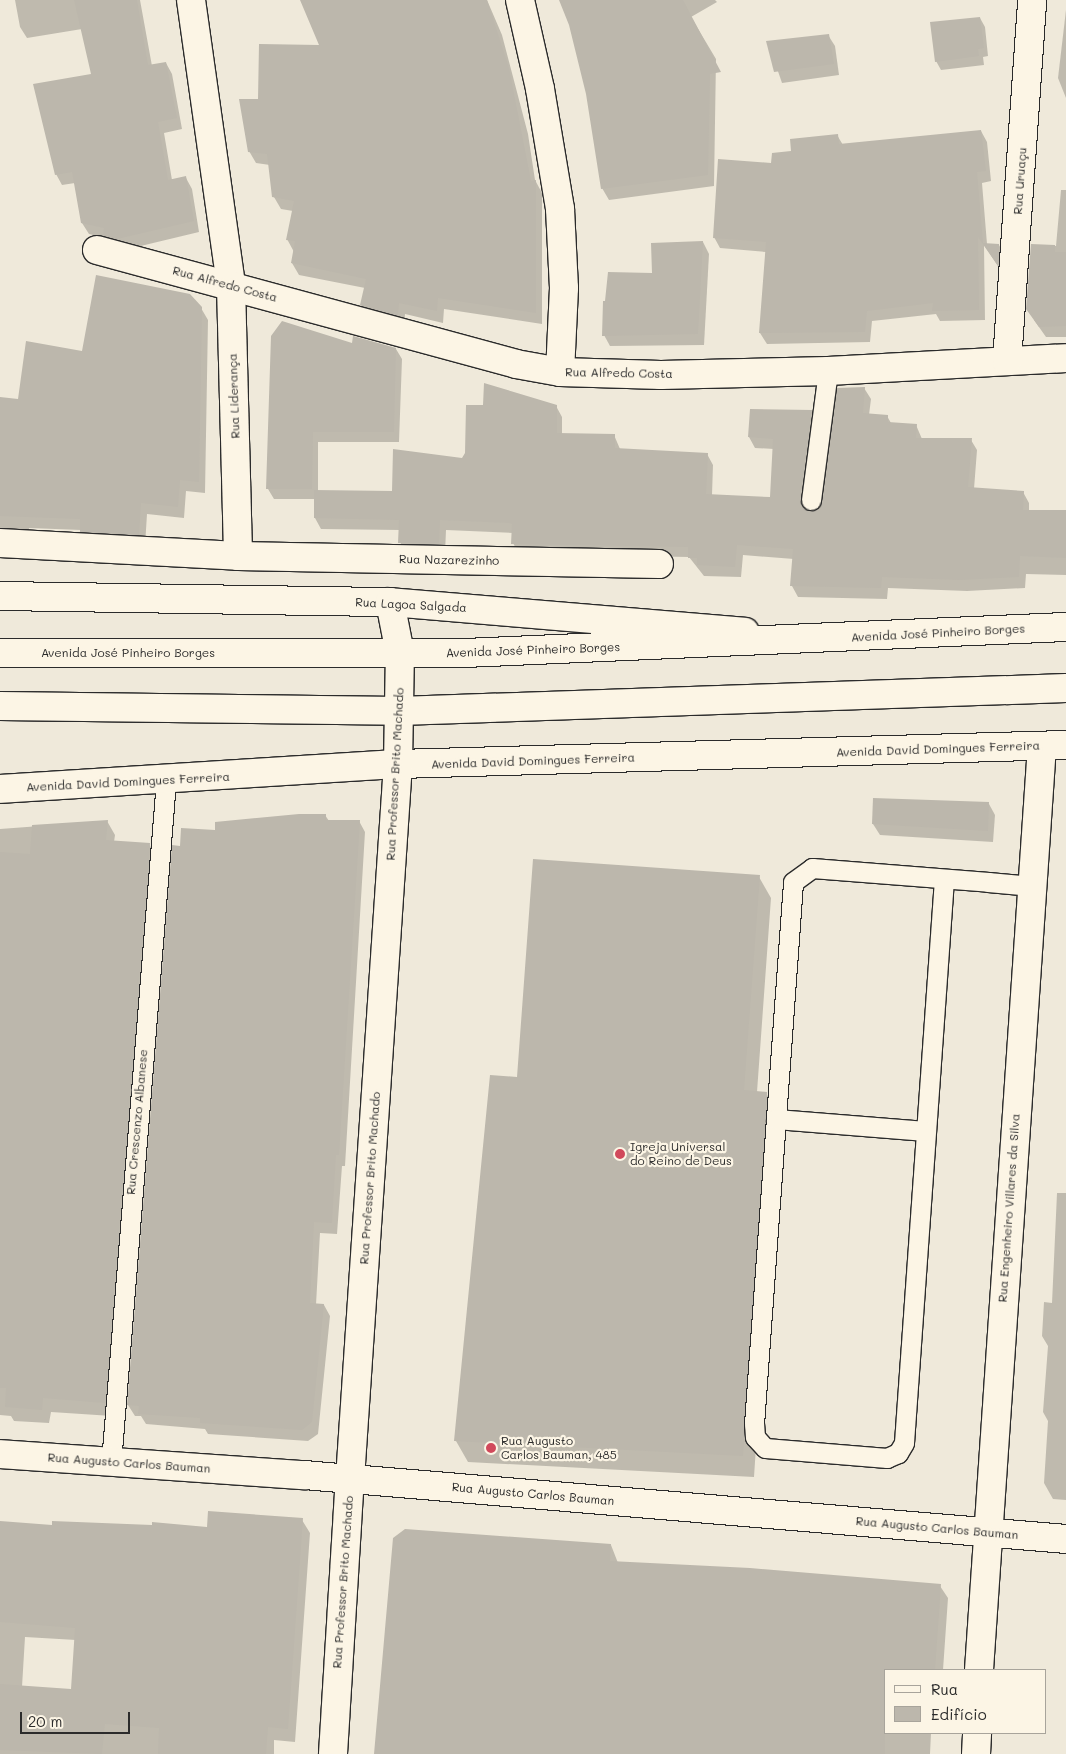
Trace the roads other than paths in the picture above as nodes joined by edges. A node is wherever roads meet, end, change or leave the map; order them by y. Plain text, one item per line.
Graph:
1 (192, 0) edge
2 (520, 0) edge
3 (1032, 0) edge
4 (97, 250) dead end
5 (231, 286) junction
6 (1066, 358) edge
7 (1007, 361) junction
8 (828, 371) junction
9 (560, 372) junction
10 (811, 500) dead end
11 (0, 543) edge
12 (238, 556) junction
13 (659, 564) dead end
14 (0, 596) edge
15 (390, 602) junction
16 (1066, 627) edge
17 (822, 639) junction
18 (0, 653) edge
19 (400, 653) junction
20 (1066, 688) edge
21 (0, 706) edge
22 (399, 711) junction
23 (1054, 746) edge
24 (398, 764) junction
25 (166, 781) junction
26 (0, 789) edge
27 (944, 879) junction
28 (1032, 886) junction
29 (776, 1119) junction
30 (926, 1131) junction
31 (0, 1454) edge
32 (111, 1462) junction
33 (350, 1479) junction
34 (986, 1533) junction
35 (1066, 1539) edge
36 (979, 1669) edge
37 (977, 1734) edge
38 (333, 1754) edge
39 (976, 1754) edge

1 - 5 street, Rua Liderança
2 - 9 street
3 - 7 street, Rua Uruaçu
4 - 5 street, Rua Alfredo Costa
5 - 9 street, Rua Alfredo Costa
5 - 12 street, Rua Liderança
6 - 7 street, Rua Alfredo Costa
7 - 8 street, Rua Alfredo Costa
8 - 9 street, Rua Alfredo Costa
8 - 10 lane
11 - 12 street
12 - 13 street, Rua Nazarezinho
14 - 15 street, Rua Lagoa Salgada
15 - 17 street, Rua Lagoa Salgada
15 - 19 street, Rua Professor Brito Machado
16 - 17 street, Avenida José Pinheiro Borges
17 - 19 street, Avenida José Pinheiro Borges
18 - 19 street, Avenida José Pinheiro Borges
19 - 22 street, Rua Professor Brito Machado
20 - 22 street
21 - 22 street
22 - 24 street, Rua Professor Brito Machado
23 - 24 street, Avenida David Domingues Ferreira
23 - 28 street, Rua Engenheiro Villares da Silva
24 - 25 street, Avenida David Domingues Ferreira
24 - 33 street, Rua Professor Brito Machado
25 - 26 street, Avenida David Domingues Ferreira
25 - 32 lane, Rua Crescenzo Albanese
27 - 28 lane
27 - 29 lane
27 - 30 lane
28 - 34 street, Rua Engenheiro Villares da Silva
29 - 30 lane
29 - 30 lane
31 - 32 street, Rua Augusto Carlos Bauman
32 - 33 street, Rua Augusto Carlos Bauman
33 - 34 street, Rua Augusto Carlos Bauman
33 - 38 street, Rua Professor Brito Machado
34 - 35 street, Rua Augusto Carlos Bauman
34 - 36 street, Rua Engenheiro Villares da Silva
37 - 39 street

